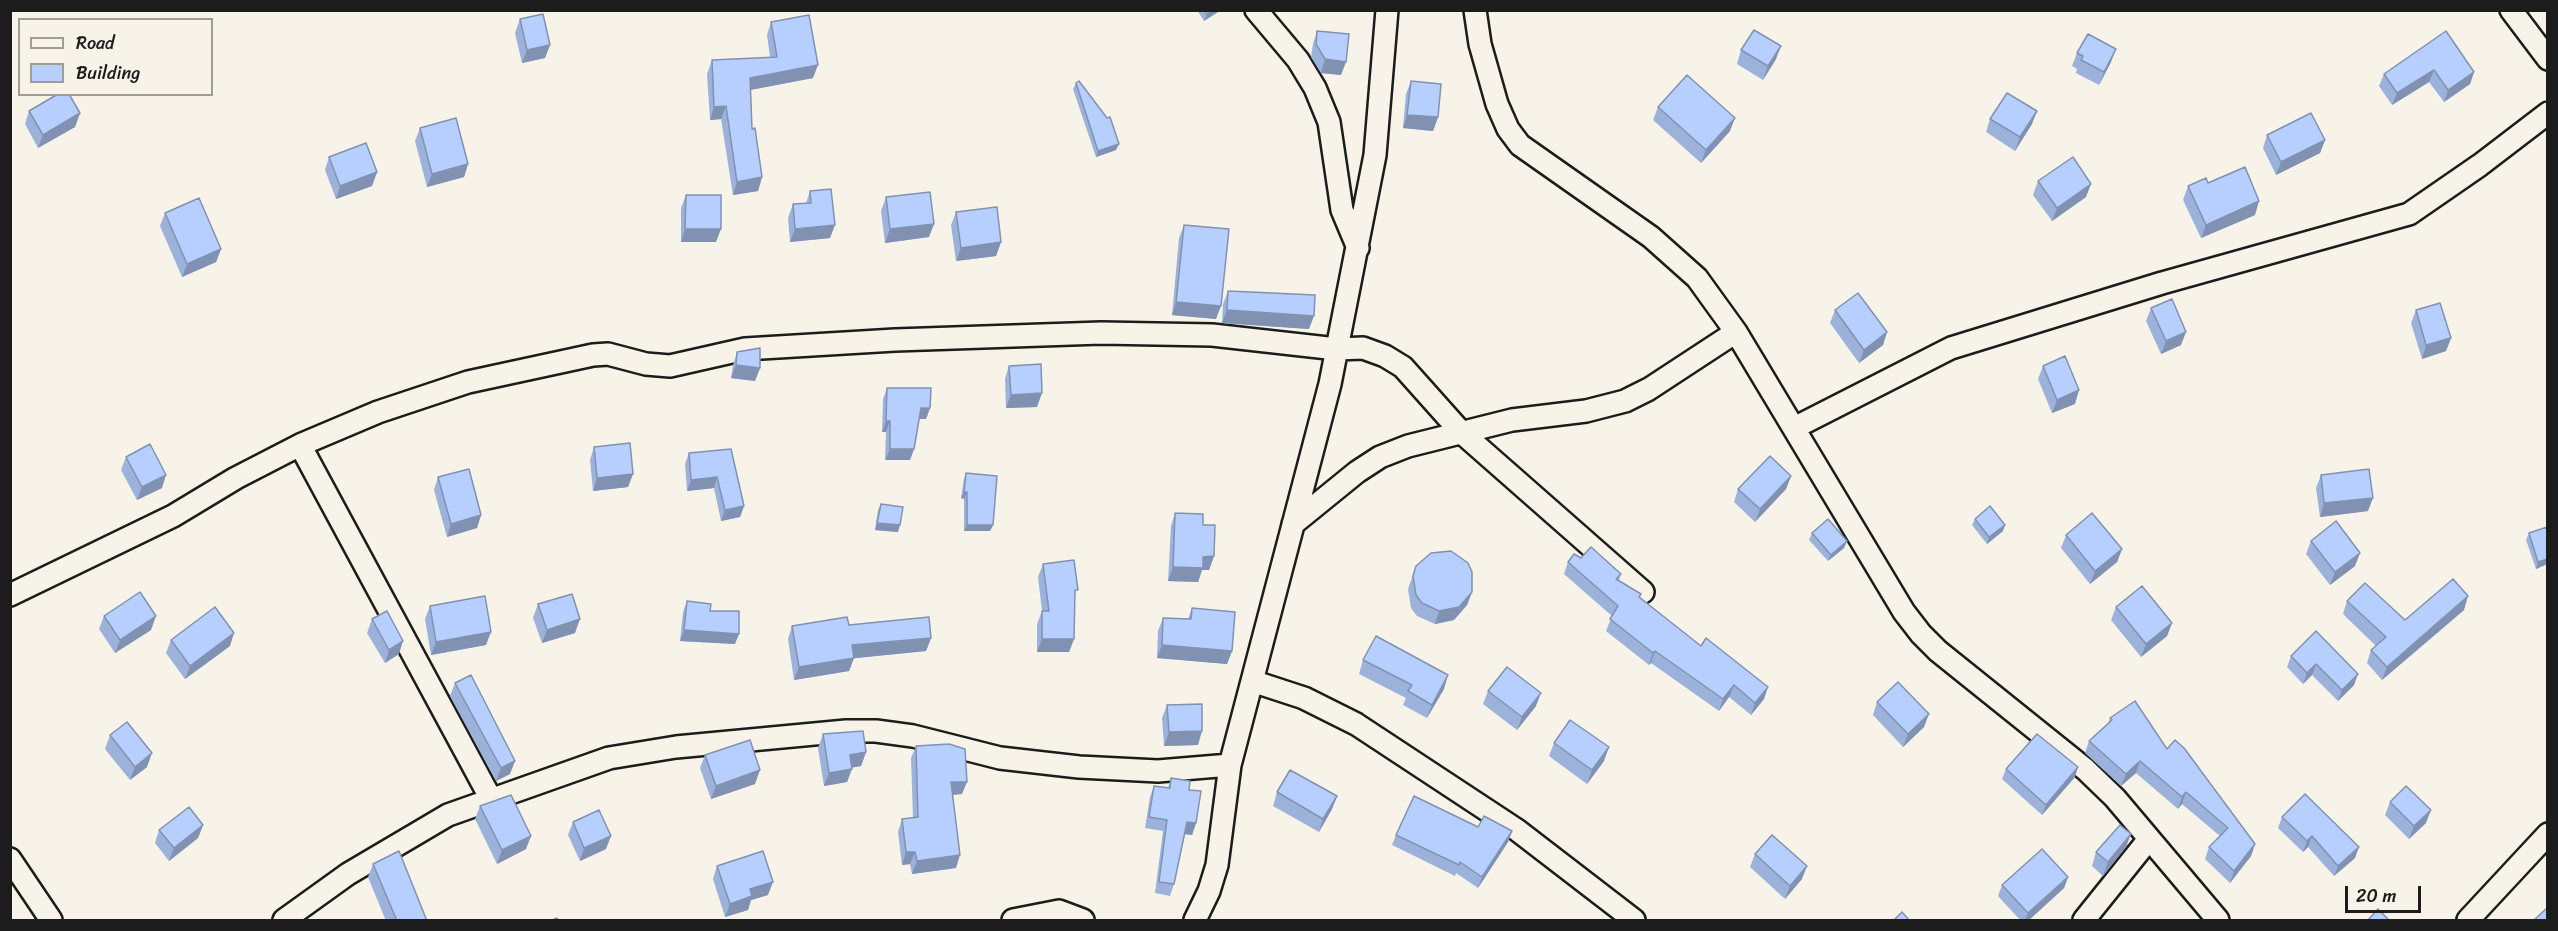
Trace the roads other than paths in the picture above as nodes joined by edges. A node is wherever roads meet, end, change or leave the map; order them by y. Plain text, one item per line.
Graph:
1 (1256, 10) edge
2 (1387, 10) edge
3 (1475, 10) edge
4 (2511, 10) edge
5 (2547, 59) edge
6 (2547, 113) edge
7 (1358, 248) junction
8 (1736, 332) junction
9 (1337, 349) junction
10 (1794, 428) junction
11 (1461, 432) junction
12 (300, 445) junction
13 (1293, 524) junction
14 (1643, 592) edge
15 (10, 595) edge
16 (1252, 681) junction
17 (1230, 765) junction
18 (491, 799) junction
19 (2547, 834) edge
20 (2149, 839) junction
21 (10, 859) edge
22 (51, 921) edge
23 (284, 921) edge
24 (1013, 921) edge
25 (1083, 921) edge
26 (1195, 921) edge
27 (1634, 921) edge
28 (2084, 921) edge
29 (2218, 921) edge
30 (2468, 921) edge

1 - 7 street
2 - 7 street
3 - 8 street
4 - 5 street
6 - 10 street
7 - 9 street
8 - 10 street
8 - 11 street
9 - 11 street
9 - 12 street
9 - 13 street
10 - 20 street
11 - 13 street
11 - 14 street
12 - 15 street
12 - 18 street
13 - 16 street
16 - 17 street
16 - 27 street
17 - 18 street
17 - 26 street
18 - 23 street
19 - 30 street
20 - 28 street
20 - 29 street
21 - 22 street
24 - 25 street

